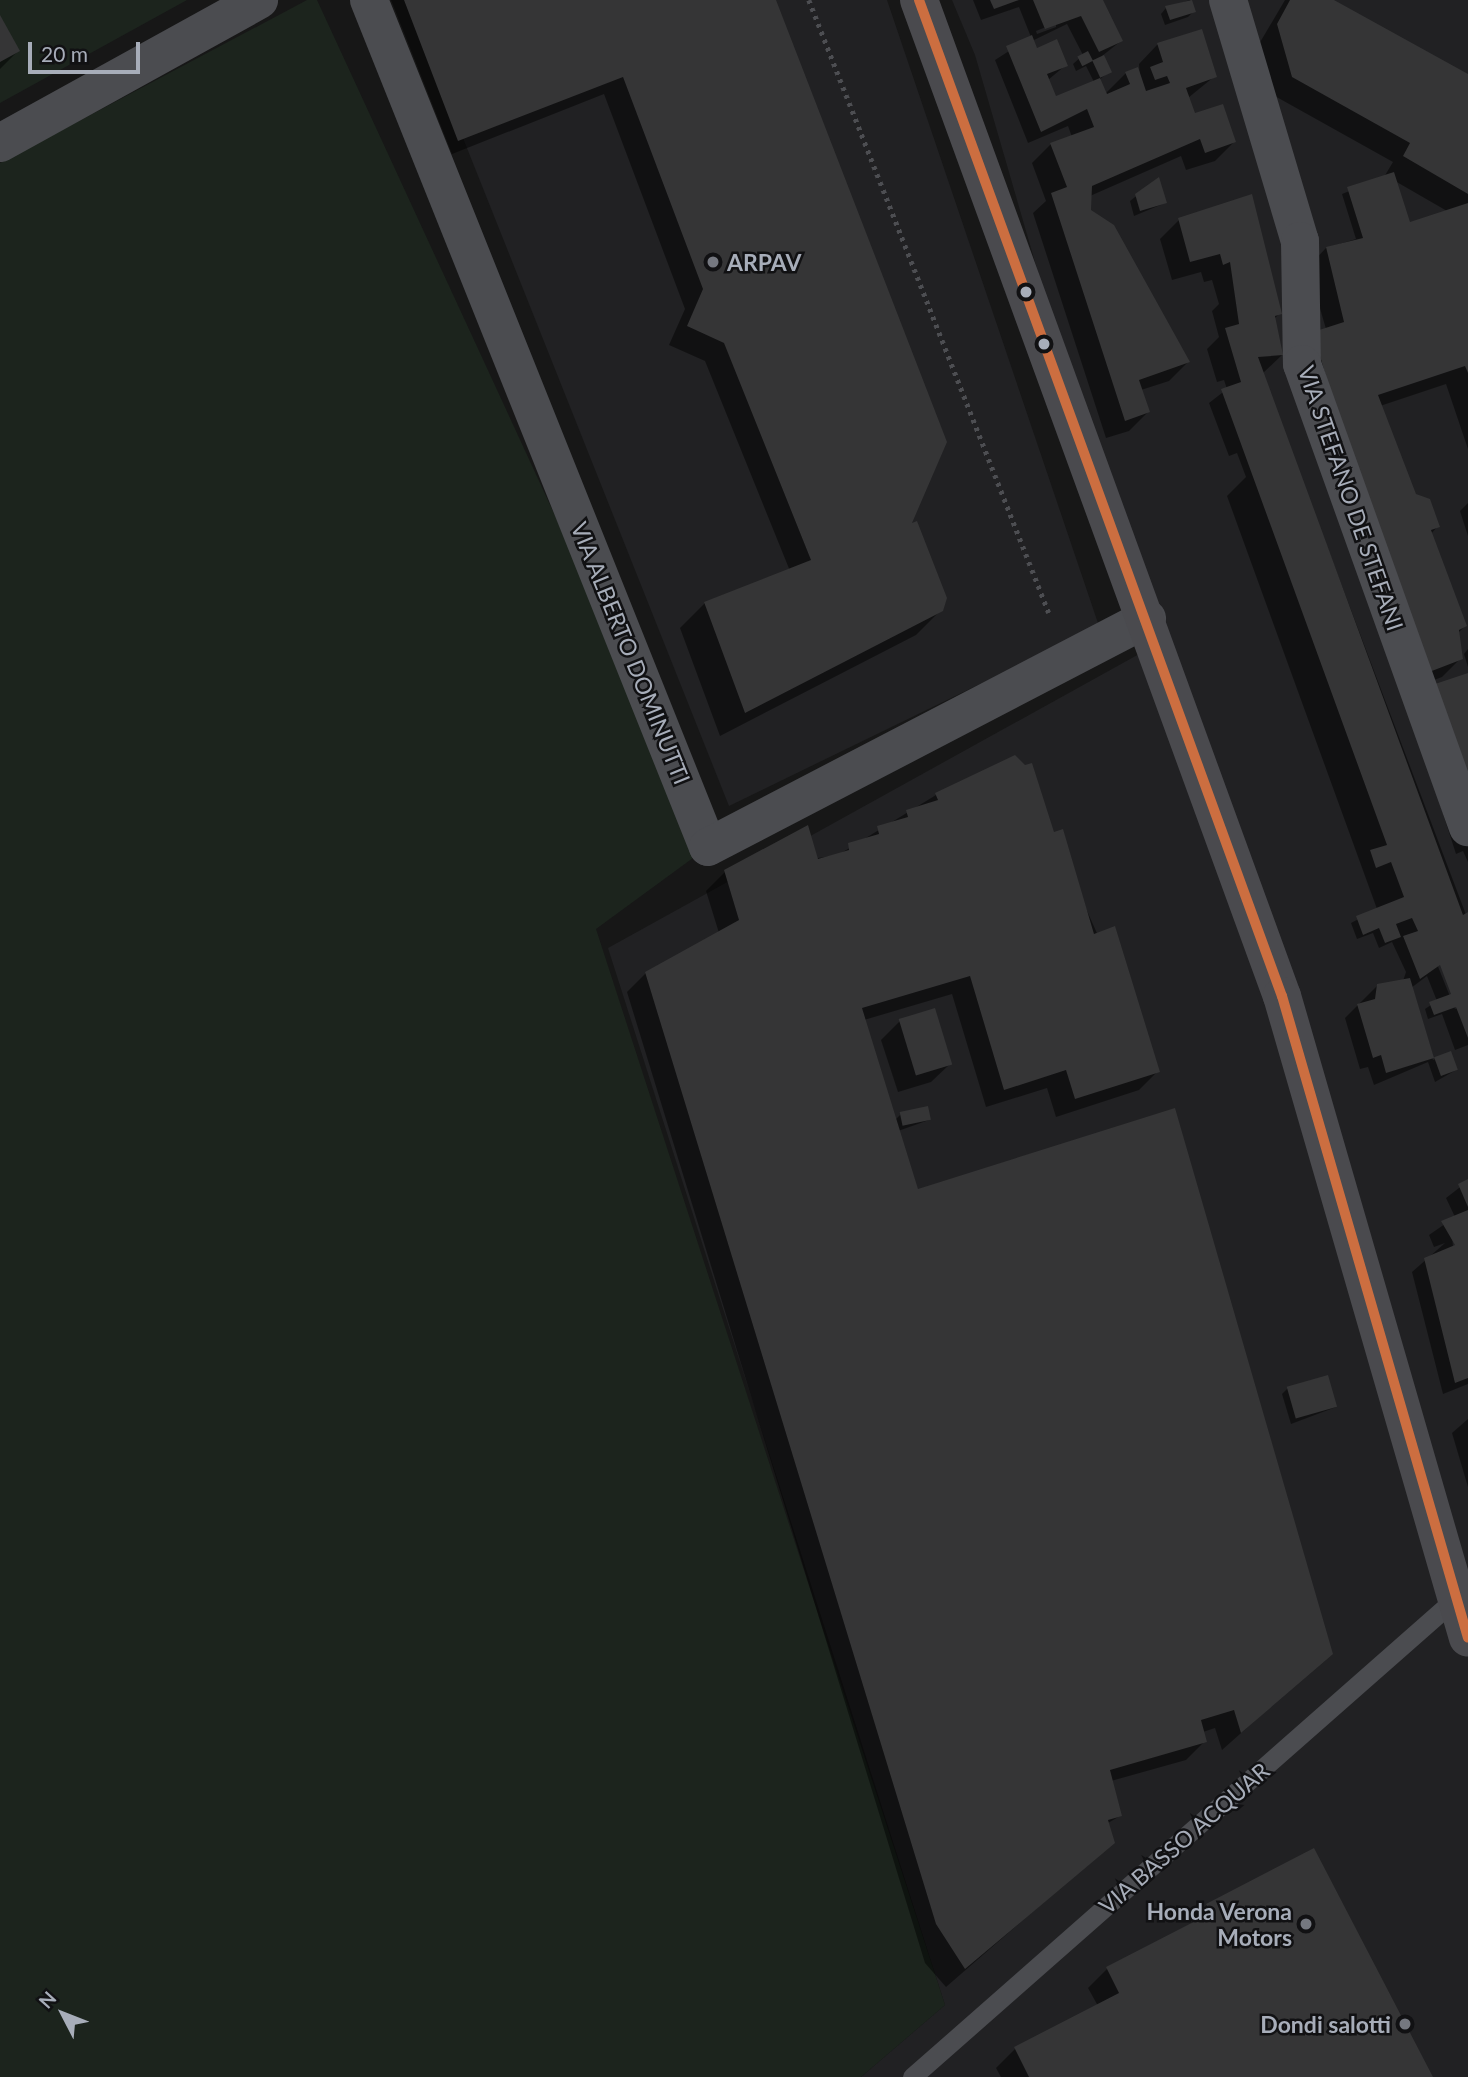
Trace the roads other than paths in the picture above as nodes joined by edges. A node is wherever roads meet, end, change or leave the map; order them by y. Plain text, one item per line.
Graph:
1 (259, 0) edge
2 (369, 0) edge
3 (919, 0) edge
4 (1228, 0) edge
5 (0, 143) edge
6 (1147, 618) junction
7 (1468, 827) edge
8 (1455, 1599) junction
9 (1468, 1638) edge
10 (912, 2077) edge

1 - 5 street
2 - 6 street, VIA ALBERTO DOMINUTTI
3 - 6 main road
4 - 7 street, VIA STEFANO DE STEFANI
6 - 8 main road
8 - 9 main road
8 - 10 lane, VIA BASSO ACQUAR

